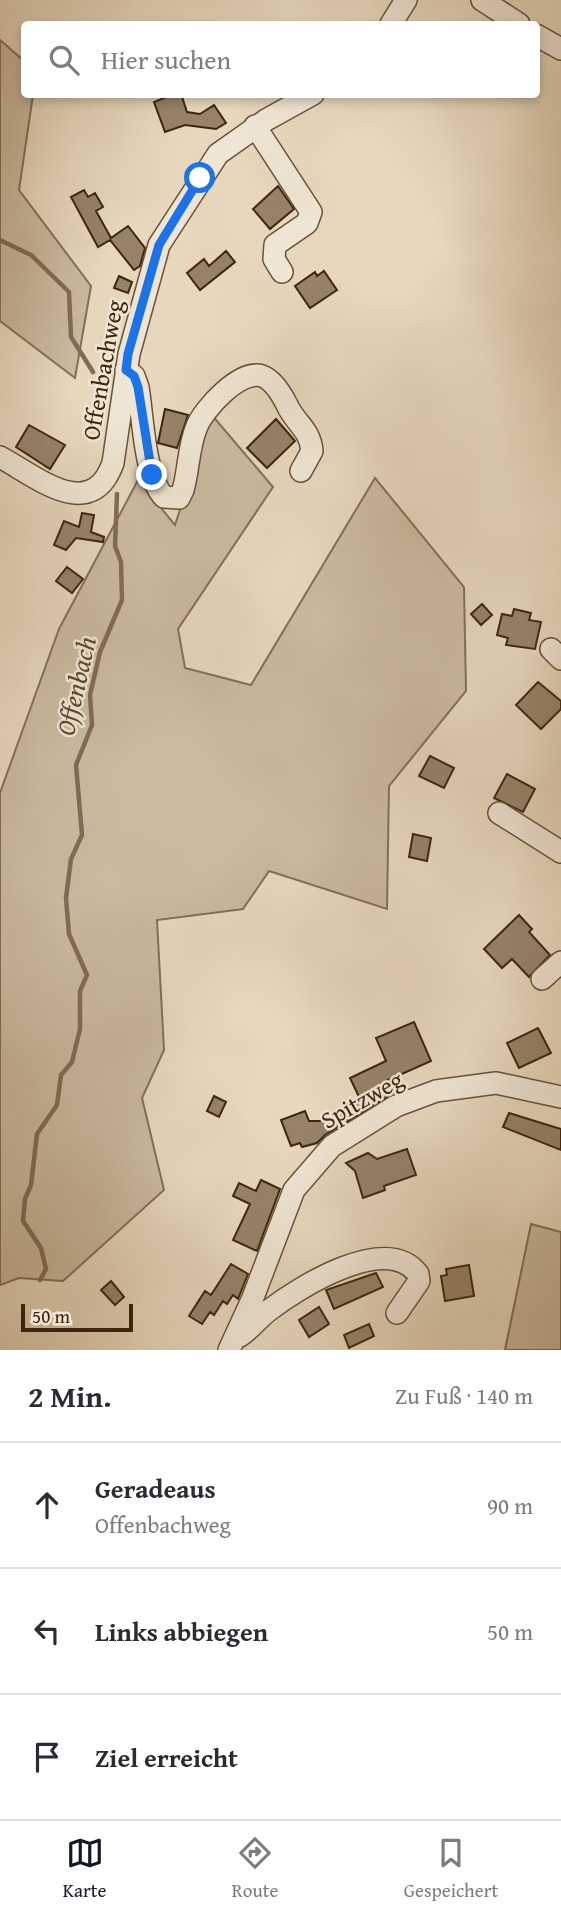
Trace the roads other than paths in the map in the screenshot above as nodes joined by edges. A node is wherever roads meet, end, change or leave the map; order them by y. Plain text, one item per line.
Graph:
1 (406, 0) edge
2 (482, 0) edge
3 (393, 21) edge
4 (514, 21) edge
5 (540, 37) edge
6 (561, 49) edge
7 (306, 98) edge
8 (255, 126) junction
9 (282, 272) dead end
10 (126, 370) junction
11 (0, 457) edge
12 (301, 471) dead end
13 (499, 813) dead end
14 (561, 852) edge
15 (561, 962) edge
16 (542, 979) dead end
17 (561, 1097) edge
18 (397, 1313) dead end
19 (232, 1344) edge

1 - 3 street
2 - 4 street
5 - 6 street
7 - 8 street, Offenbachweg
8 - 9 street
8 - 10 street, Offenbachweg
10 - 11 street, Offenbachweg
10 - 12 street
13 - 14 street
15 - 16 street
17 - 19 street, Spitzweg
18 - 19 street

